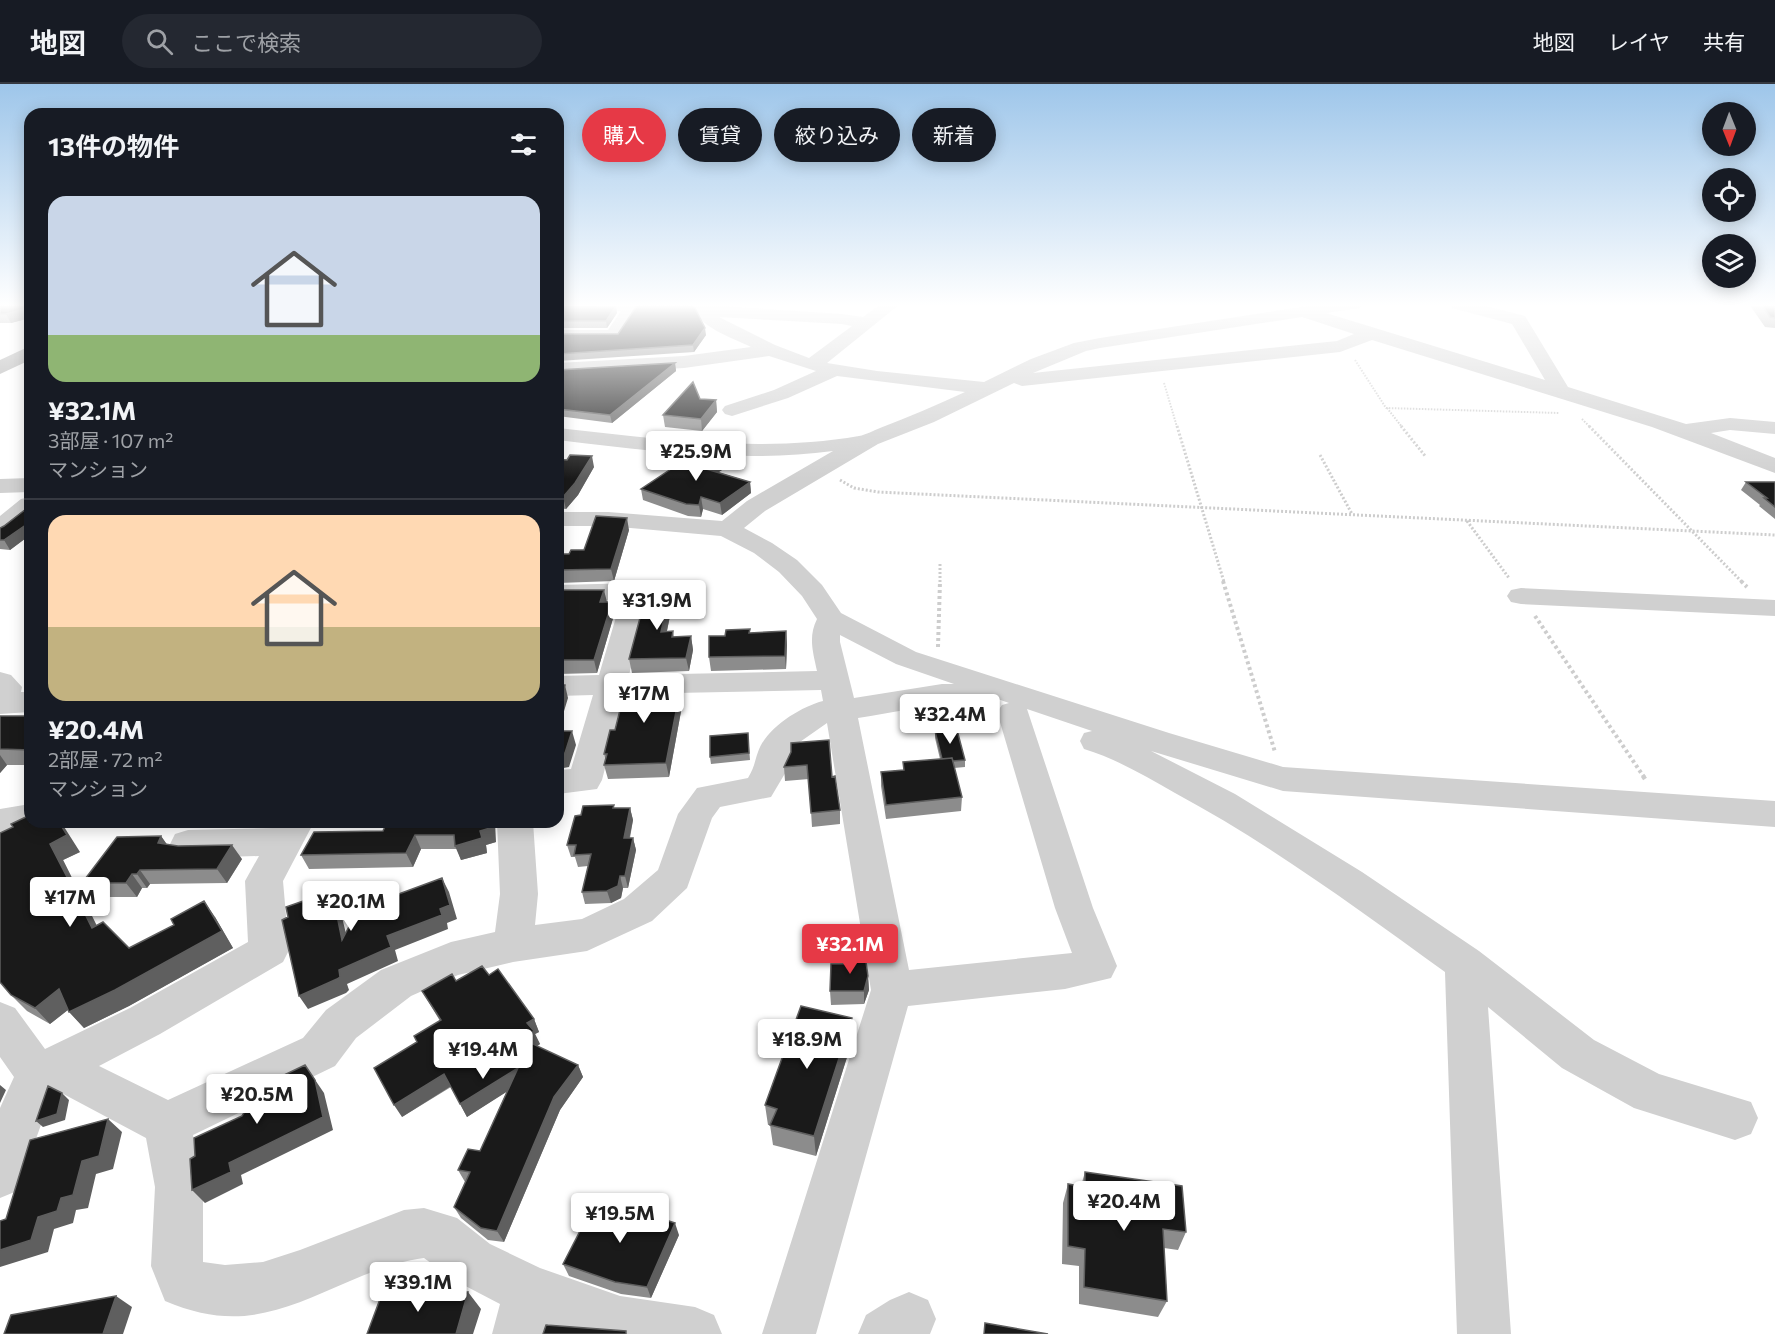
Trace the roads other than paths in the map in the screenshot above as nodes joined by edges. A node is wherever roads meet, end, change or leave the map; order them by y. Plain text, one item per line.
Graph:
1 (678, 362) edge
2 (805, 362) edge
3 (815, 362) edge
4 (1040, 362) edge
5 (1195, 362) edge
6 (1462, 362) edge
7 (1545, 362) edge
8 (812, 365) junction
9 (564, 369) edge
10 (838, 369) junction
11 (994, 384) junction
12 (1560, 391) junction
13 (732, 410) dead end
14 (1775, 428) edge
15 (1686, 431) junction
16 (564, 434) edge
17 (870, 439) junction
18 (1775, 466) edge
19 (24, 485) edge
20 (0, 486) edge
21 (24, 509) edge
22 (564, 519) edge
23 (0, 529) edge
24 (727, 529) junction
25 (564, 593) edge
26 (1521, 596) road end
27 (1771, 608) edge
28 (831, 619) junction
29 (612, 684) junction
30 (564, 686) edge
31 (981, 690) junction
32 (838, 699) junction
33 (1012, 712) junction
34 (564, 782) edge
35 (1775, 814) edge
36 (24, 818) edge
37 (0, 822) edge
38 (515, 828) edge
39 (291, 832) edge
40 (188, 844) edge
41 (513, 945) junction
42 (1465, 963) junction
43 (892, 990) junction
44 (23, 1056) edge
45 (1736, 1118) dead end
46 (167, 1124) junction
47 (0, 1174) edge
48 (524, 1313) edge
49 (695, 1334) edge
50 (789, 1334) edge
51 (1484, 1334) edge

1 - 9 street
2 - 8 street
3 - 8 street
4 - 11 street
5 - 11 street
6 - 12 street
7 - 12 street
8 - 10 street
10 - 11 street
10 - 13 street
11 - 17 street
12 - 15 street
14 - 15 street
15 - 18 street
16 - 17 street
17 - 24 street
19 - 20 street
21 - 23 street
22 - 24 street
24 - 28 street
25 - 29 street
26 - 27 street
28 - 31 street
28 - 32 street
29 - 30 street
29 - 32 street
29 - 34 street
31 - 32 street
31 - 33 street
31 - 35 street
32 - 41 street
32 - 43 street
33 - 42 street
33 - 43 street
36 - 37 street
38 - 41 street
39 - 40 street
39 - 44 street
41 - 46 street
42 - 45 street
42 - 51 street
43 - 50 street
44 - 46 street
44 - 47 street
46 - 48 street
48 - 49 street

